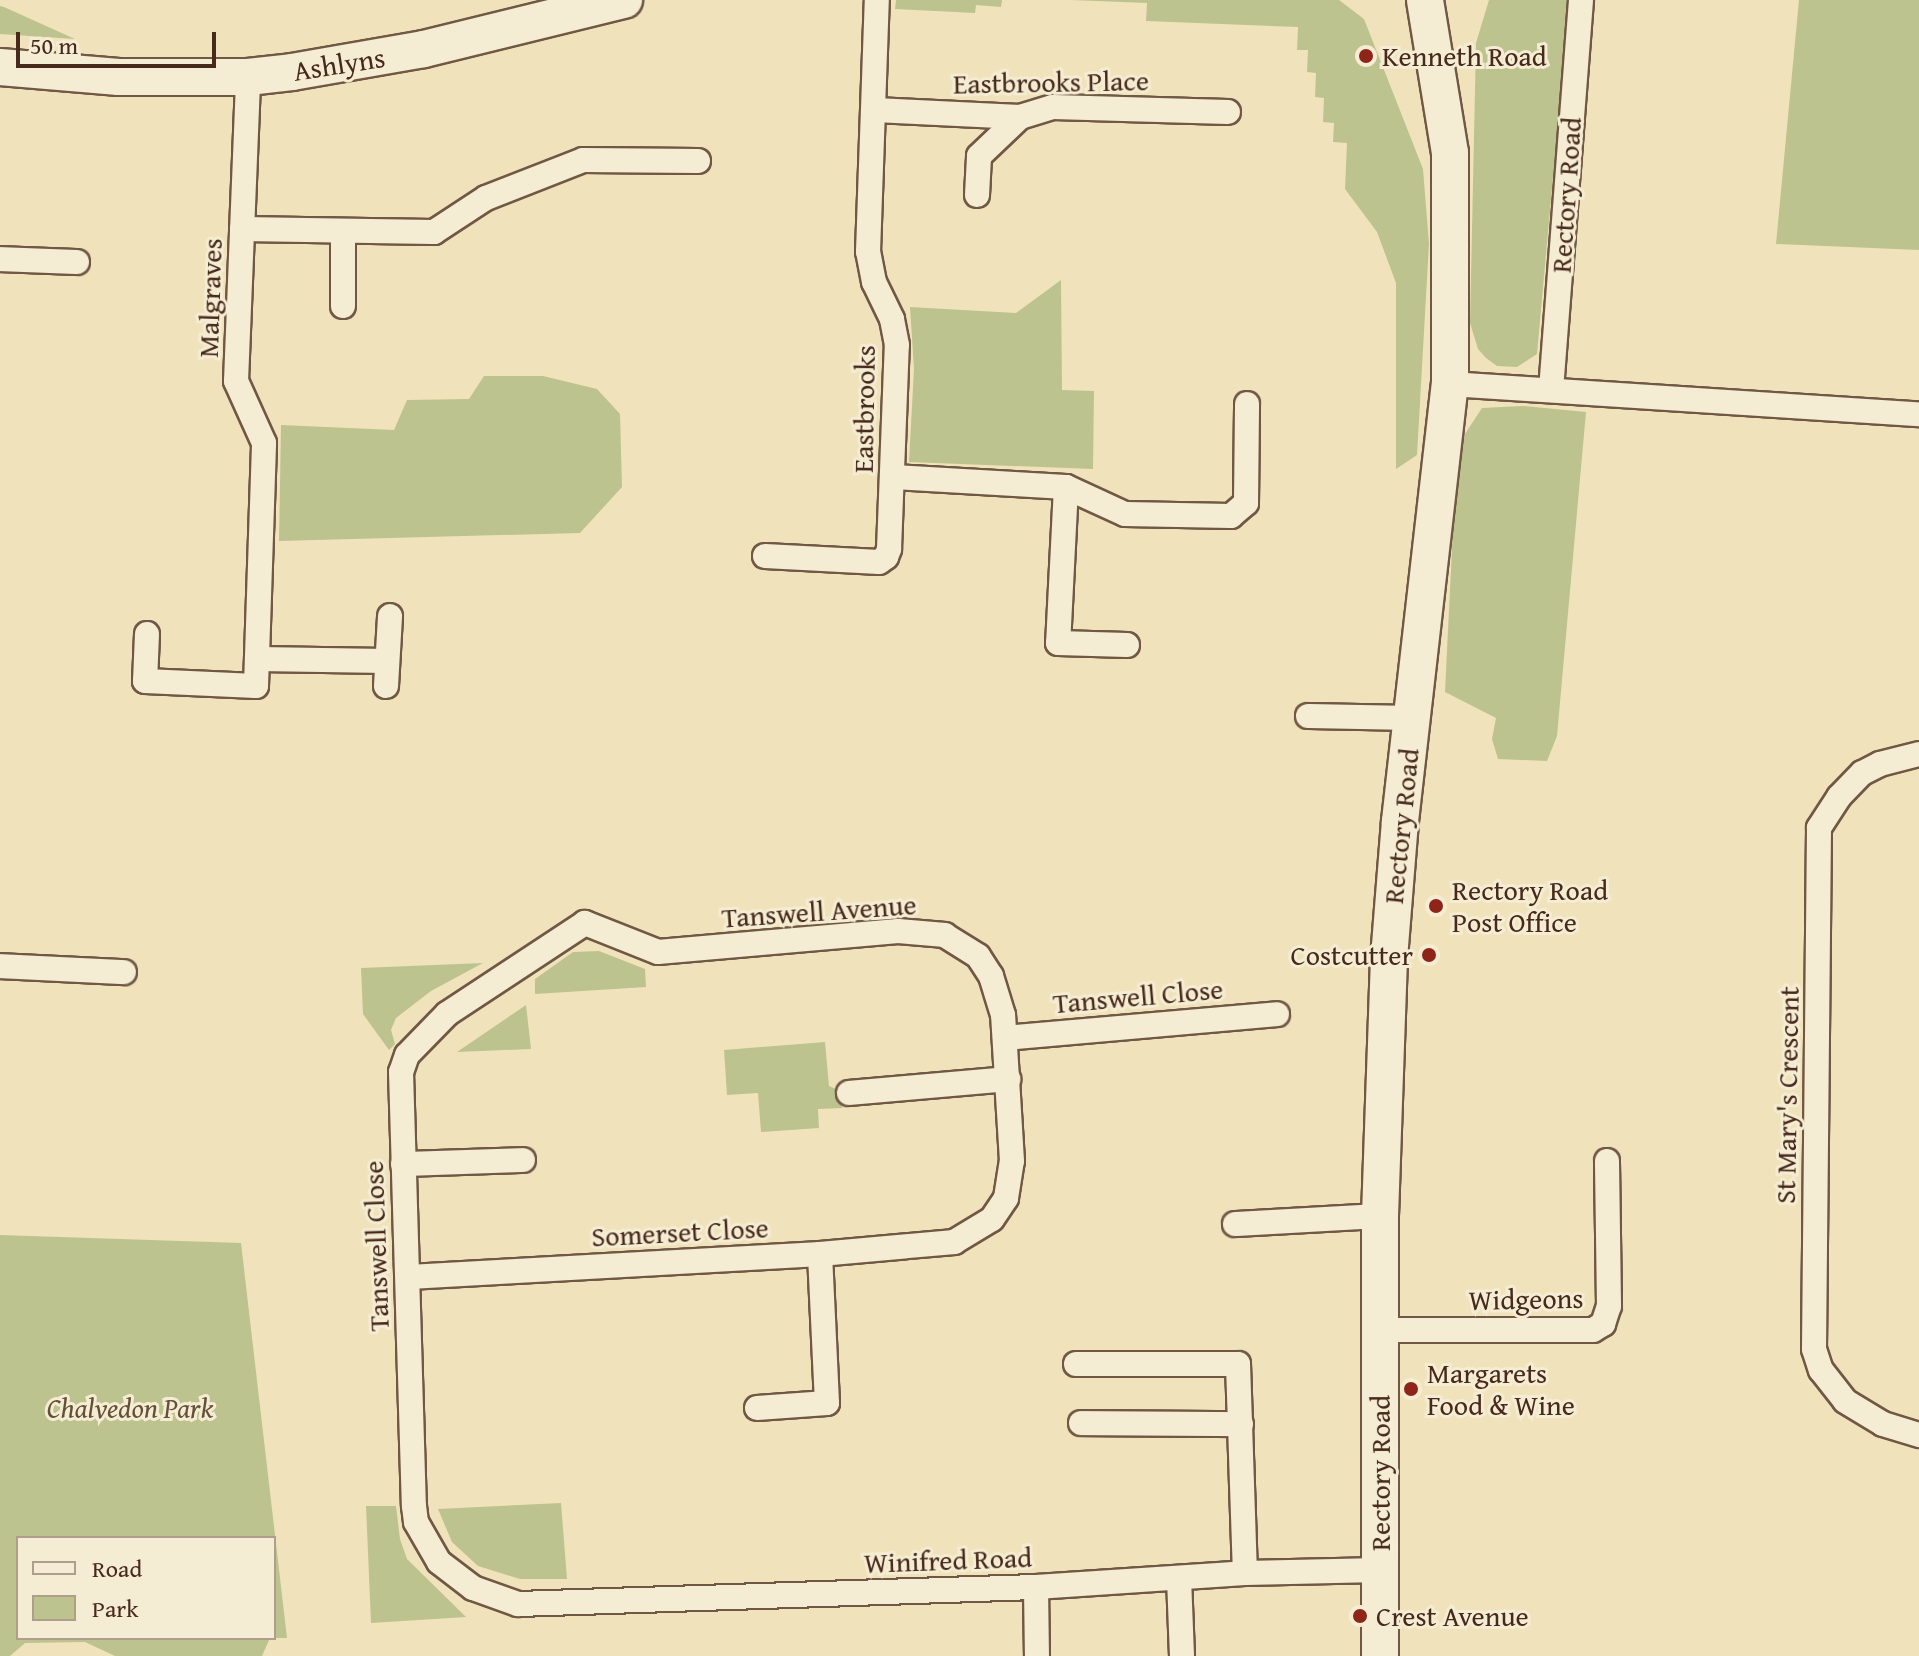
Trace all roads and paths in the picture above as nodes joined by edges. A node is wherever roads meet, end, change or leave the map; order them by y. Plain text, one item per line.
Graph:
1 (624, 0) edge
2 (877, 0) edge
3 (1425, 0) edge
4 (1581, 0) edge
5 (0, 67) edge
6 (248, 77) junction
7 (875, 110) junction
8 (1228, 112) dead end
9 (1020, 117) junction
10 (698, 161) dead end
11 (977, 195) dead end
12 (242, 229) junction
13 (343, 231) junction
14 (0, 259) edge
15 (77, 262) dead end
16 (343, 306) dead end
17 (1450, 384) junction
18 (1551, 390) junction
19 (1247, 404) dead end
20 (1919, 414) edge
21 (894, 477) junction
22 (1066, 487) junction
23 (765, 556) dead end
24 (390, 616) dead end
25 (147, 634) dead end
26 (1127, 645) dead end
27 (258, 659) junction
28 (1308, 716) dead end
29 (1413, 718) junction
30 (1919, 754) edge
31 (585, 923) joint
32 (0, 966) edge
33 (124, 972) dead end
34 (1277, 1014) dead end
35 (1005, 1038) junction
36 (1008, 1079) junction
37 (849, 1093) dead end
38 (523, 1160) dead end
39 (1607, 1161) dead end
40 (403, 1164) junction
41 (1380, 1216) junction
42 (1235, 1224) dead end
43 (954, 1242) joint
44 (820, 1254) junction
45 (409, 1277) junction
46 (1381, 1330) junction
47 (1076, 1364) dead end
48 (757, 1408) dead end
49 (1081, 1423) dead end
50 (1241, 1424) junction
51 (1919, 1435) edge
52 (1380, 1570) junction
53 (1245, 1573) junction
54 (1179, 1578) junction
55 (1036, 1587) junction
56 (518, 1604) joint
57 (1037, 1656) edge
58 (1182, 1656) edge
59 (1380, 1656) edge

1 - 6 street, Ashlyns
2 - 7 street, Eastbrooks
3 - 17 street, Rectory Road
4 - 18 street, Rectory Road
5 - 6 street, Ashlyns
6 - 12 street, Malgraves
7 - 9 street, Eastbrooks Place
7 - 21 street, Eastbrooks
8 - 9 street, Eastbrooks Place
9 - 11 street
10 - 13 street
12 - 13 street
12 - 27 street, Malgraves
13 - 16 street
14 - 15 street
17 - 18 street
17 - 29 street, Rectory Road
18 - 20 street
19 - 22 street
21 - 22 street
21 - 23 street, Eastbrooks
22 - 26 street
24 - 27 street
25 - 27 street
28 - 29 street
29 - 41 street, Rectory Road
30 - 51 street, St Mary's Crescent
31 - 35 street, Tanswell Avenue
31 - 40 street, Tanswell Close
32 - 33 street
34 - 35 street, Tanswell Close
35 - 36 street, Tanswell Avenue
36 - 37 street
36 - 43 street, Tanswell Avenue
38 - 40 street
39 - 46 street, Widgeons
40 - 45 street, Tanswell Close
41 - 42 street
41 - 46 street, Rectory Road
43 - 44 street, Somerset Close
44 - 45 street, Somerset Close
44 - 48 street
45 - 56 street, Tanswell Close
46 - 52 street, Rectory Road
47 - 50 street
49 - 50 street
50 - 53 street
52 - 53 street, Winifred Road
52 - 59 street, Rectory Road
53 - 54 street, Winifred Road
54 - 55 street, Winifred Road
54 - 58 street
55 - 56 street, Winifred Road
55 - 57 street

